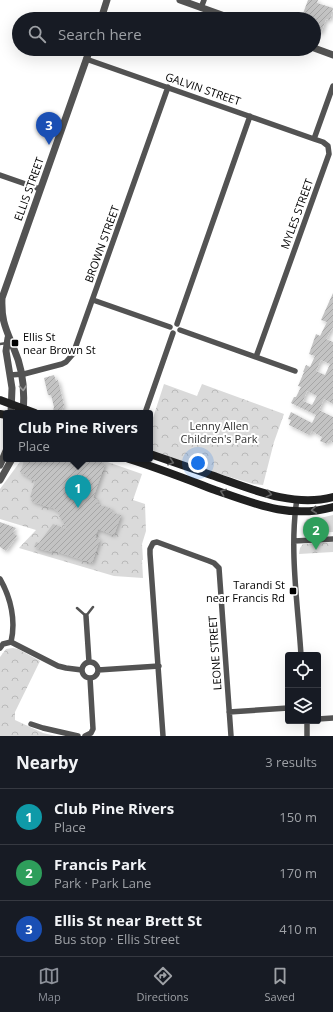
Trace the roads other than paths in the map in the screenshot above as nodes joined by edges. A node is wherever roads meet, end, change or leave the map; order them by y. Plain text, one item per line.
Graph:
1 (107, 0) edge
2 (180, 0) edge
3 (204, 0) edge
4 (202, 8) junction
5 (103, 12) edge
6 (213, 12) edge
7 (321, 50) edge
8 (333, 54) edge
9 (86, 58) joint
10 (333, 86) edge
11 (168, 87) junction
12 (250, 116) junction
13 (314, 139) junction
14 (0, 175) edge
15 (40, 189) junction
16 (93, 300) junction
17 (177, 324) junction
18 (170, 327) junction
19 (180, 330) junction
20 (173, 333) junction
21 (5, 342) edge
22 (256, 358) junction
23 (296, 371) dead end
24 (21, 374) junction
25 (10, 376) junction
26 (0, 400) edge
27 (11, 409) edge
28 (23, 410) edge
29 (146, 410) edge
30 (153, 455) edge
31 (10, 462) edge
32 (138, 462) edge
33 (0, 480) edge
34 (333, 497) edge
35 (296, 499) junction
36 (333, 507) edge
37 (295, 512) junction
38 (333, 539) edge
39 (294, 541) junction
40 (0, 580) edge
41 (93, 607) dead end
42 (77, 608) dead end
43 (86, 616) junction
44 (12, 642) junction
45 (0, 648) edge
46 (301, 652) edge
47 (89, 662) junction
48 (159, 666) junction
49 (82, 670) junction
50 (98, 670) junction
51 (90, 678) junction
52 (285, 708) edge
53 (229, 712) junction
54 (333, 718) edge
55 (321, 719) edge
56 (31, 724) dead end
57 (307, 724) edge
58 (88, 735) edge
59 (78, 736) edge
60 (164, 736) edge
61 (231, 736) edge
62 (307, 736) edge

1 - 5 street
2 - 4 street
3 - 4 street
4 - 6 street
7 - 8 street
9 - 11 street, GALVIN STREET
9 - 15 street, ELLIS STREET
10 - 13 street
11 - 12 street, GALVIN STREET
11 - 16 street, BROWN STREET
12 - 13 street, GALVIN STREET
12 - 17 street
13 - 22 street, MYLES STREET
14 - 15 street
15 - 21 street, ELLIS STREET
16 - 18 street
16 - 24 street, BROWN STREET
17 - 18 street
17 - 19 street
18 - 20 street
19 - 20 street
19 - 22 street
20 - 29 street
21 - 24 street, ELLIS STREET
21 - 25 street, ELLIS STREET
22 - 23 street
24 - 25 street
24 -> 28 street, ELLIS STREET
25 - 27 street, ELLIS STREET
26 - 27 main road
30 -> 35 main road
31 - 33 street
37 -> 32 main road
34 - 35 main road
35 - 37 street
36 -> 37 main road
37 - 39 street
38 - 39 street
39 - 46 street
40 - 44 street
41 - 43 lane
42 - 43 lane
43 - 47 street
44 - 45 street
44 - 49 street
47 - 49 street
47 - 50 street
48 - 50 street
48 - 53 street, LEONE STREET
48 - 60 street
49 - 51 street
50 - 51 street
51 - 58 street
52 - 53 street
53 - 61 street, LEONE STREET
54 - 55 street
56 - 59 street
57 - 62 street

